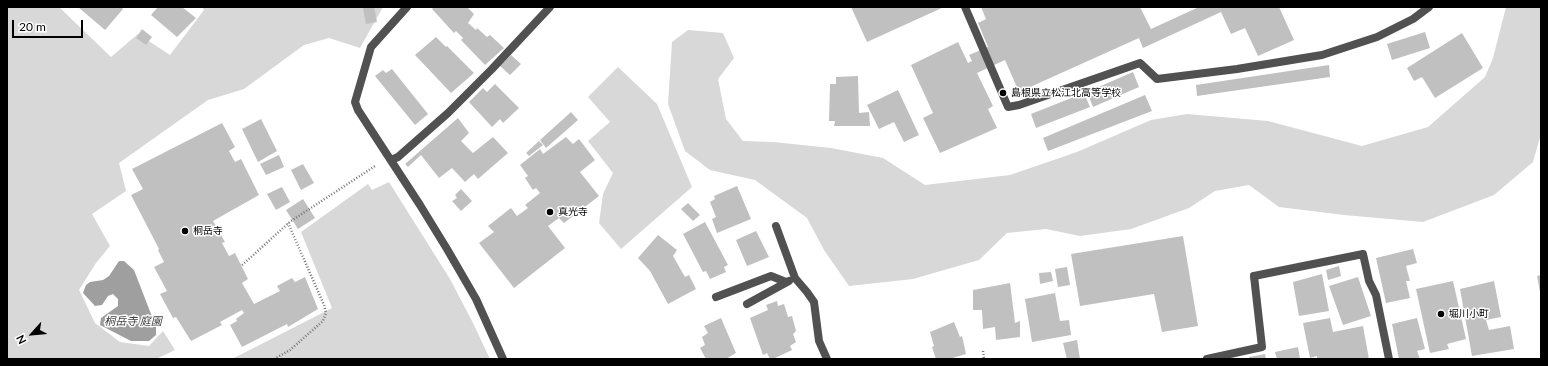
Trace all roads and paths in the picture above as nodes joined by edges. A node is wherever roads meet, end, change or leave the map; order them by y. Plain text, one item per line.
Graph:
1 (407, 7) edge
2 (550, 7) edge
3 (965, 7) edge
4 (1429, 7) edge
5 (391, 160) junction
6 (362, 174) dead end
7 (288, 223) junction
8 (776, 226) dead end
9 (242, 265) dead end
10 (795, 278) junction
11 (786, 282) junction
12 (716, 297) dead end
13 (747, 304) dead end
14 (983, 351) dead end
15 (274, 359) edge
16 (503, 359) edge
17 (827, 359) edge
18 (984, 359) edge
19 (1207, 359) edge
20 (1389, 359) edge

1 - 5 street
2 - 5 street
3 - 4 street
5 - 16 street
6 - 7 path
7 - 9 path
7 - 15 path
8 - 10 street
10 - 11 street
10 - 17 street
11 - 12 street
11 - 13 street
14 - 18 path
19 - 20 street

